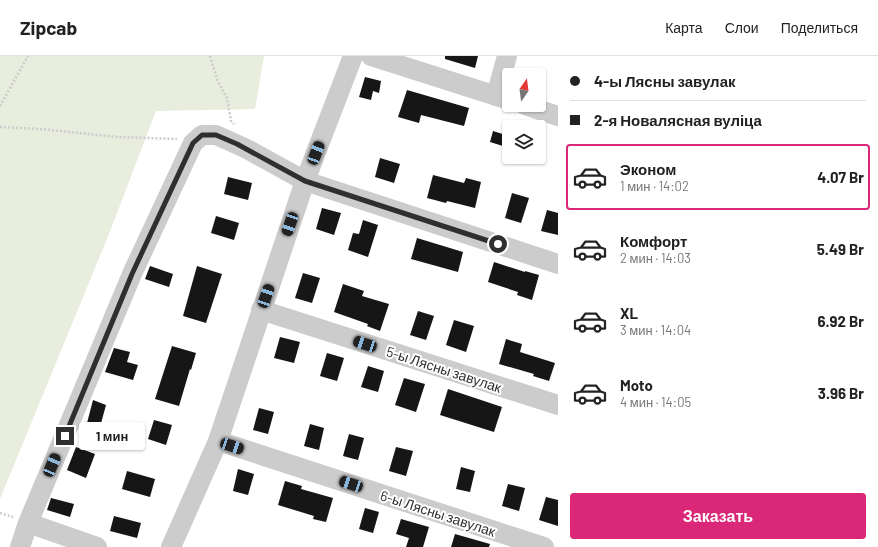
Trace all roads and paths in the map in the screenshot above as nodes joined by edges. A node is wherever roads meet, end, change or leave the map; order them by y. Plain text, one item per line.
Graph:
1 (28, 56) edge
2 (210, 56) edge
3 (353, 56) edge
4 (371, 56) edge
5 (507, 56) edge
6 (506, 68) edge
7 (502, 98) edge
8 (0, 106) edge
9 (546, 112) edge
10 (558, 116) edge
11 (235, 125) dead end
12 (0, 127) edge
13 (193, 143) junction
14 (305, 181) junction
15 (558, 264) edge
16 (261, 310) junction
17 (558, 405) edge
18 (218, 441) junction
19 (28, 524) junction
20 (20, 547) edge
21 (97, 547) edge
22 (171, 547) edge
23 (544, 547) edge

1 - 8 path
2 - 11 path
3 - 14 street
4 - 7 street
5 - 6 street
9 - 10 street
12 - 13 path
13 - 14 street
13 - 19 street
14 - 15 street
14 - 16 street
16 - 17 street, 5-ы Лясны завулак
16 - 18 street
18 - 22 street
18 - 23 street, 6-ы Лясны завулак
19 - 20 street
19 - 21 street

